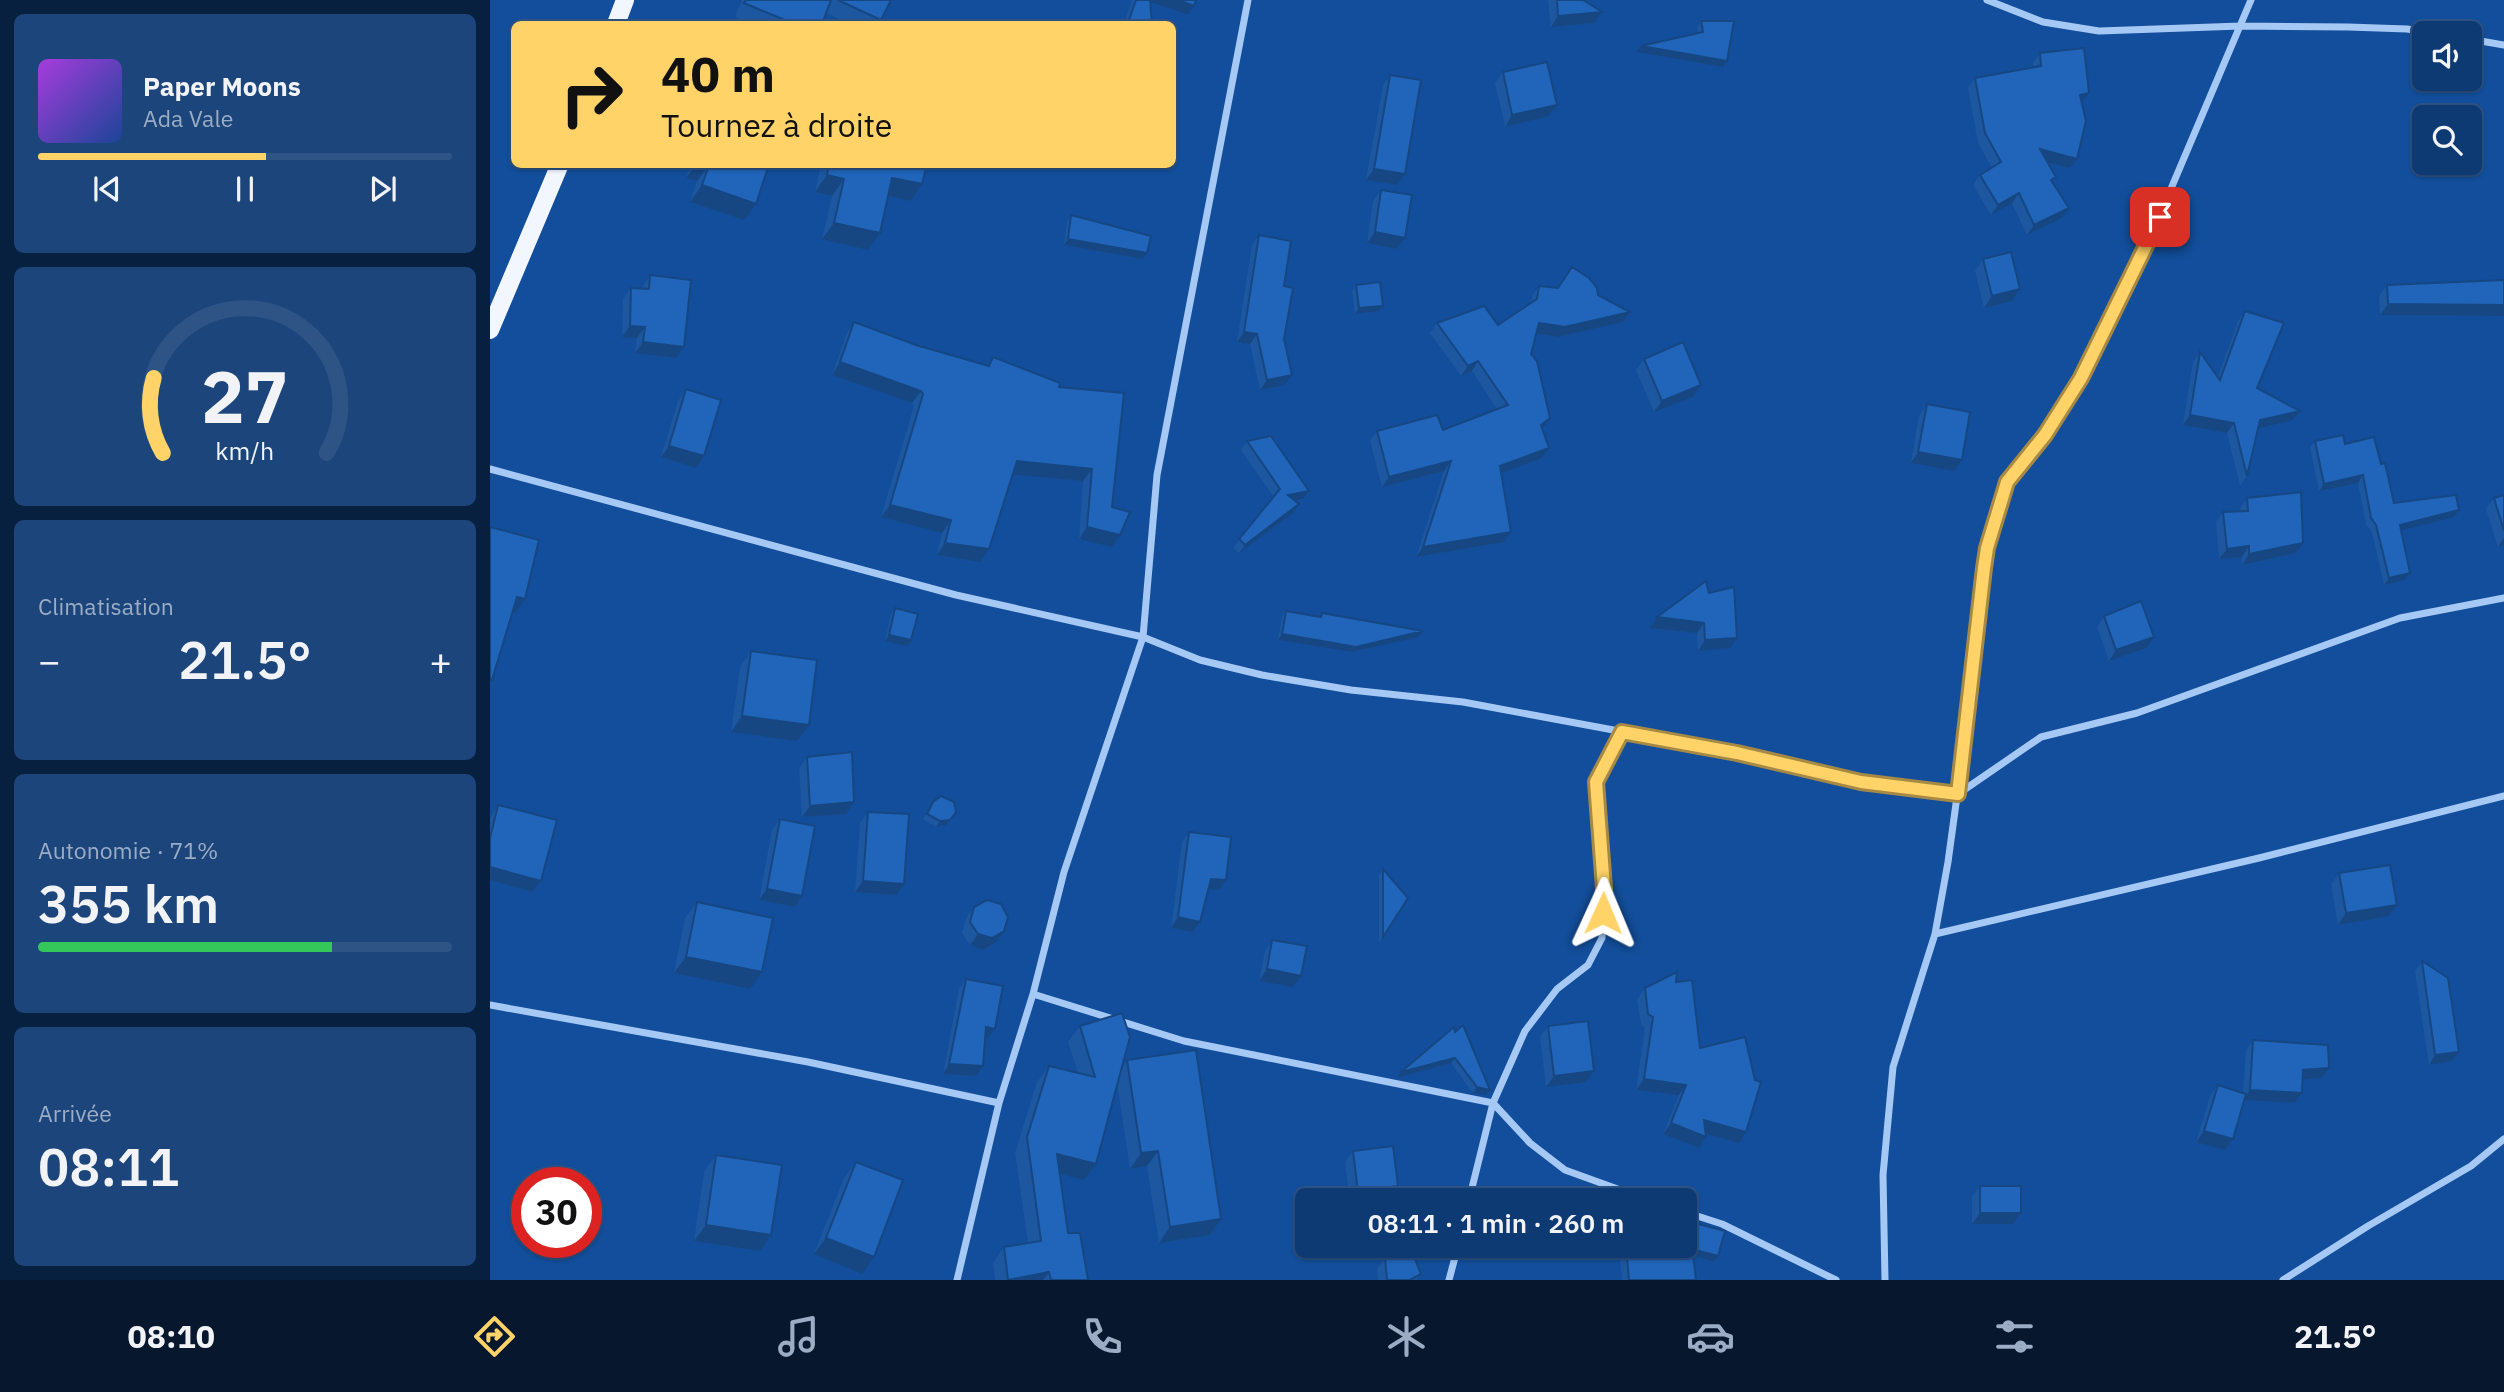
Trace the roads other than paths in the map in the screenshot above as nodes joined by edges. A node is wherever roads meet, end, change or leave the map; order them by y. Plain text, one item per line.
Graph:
1 (625, 0) edge
2 (1248, 0) edge
3 (1986, 0) edge
4 (2251, 0) edge
5 (617, 21) edge
6 (2241, 26) junction
7 (2412, 30) edge
8 (2482, 41) edge
9 (2504, 45) edge
10 (557, 168) edge
11 (490, 330) edge
12 (490, 469) edge
13 (2504, 598) edge
14 (1143, 637) junction
15 (1622, 732) junction
16 (1958, 794) junction
17 (2504, 796) edge
18 (1935, 934) junction
19 (1033, 994) junction
20 (490, 1005) edge
21 (999, 1103) junction
22 (1493, 1103) junction
23 (2504, 1139) edge
24 (1472, 1188) edge
25 (1615, 1188) edge
26 (1697, 1216) edge
27 (1455, 1258) edge
28 (957, 1280) edge
29 (1449, 1280) edge
30 (1836, 1280) edge
31 (1885, 1280) edge
32 (2283, 1280) edge

1 - 5 main road
2 - 14 street
3 - 6 street
4 - 6 street
6 - 7 street
6 - 16 street
8 - 9 street
10 - 11 main road
12 - 14 street
13 - 16 street
14 - 15 street
14 - 19 street
15 - 16 street
15 - 22 street
16 - 18 street
17 - 18 street
18 - 31 street
19 - 21 street
19 - 22 street
20 - 21 street
21 - 28 street
22 - 24 street
22 - 25 street
23 - 32 street
26 - 30 street
27 - 29 street

